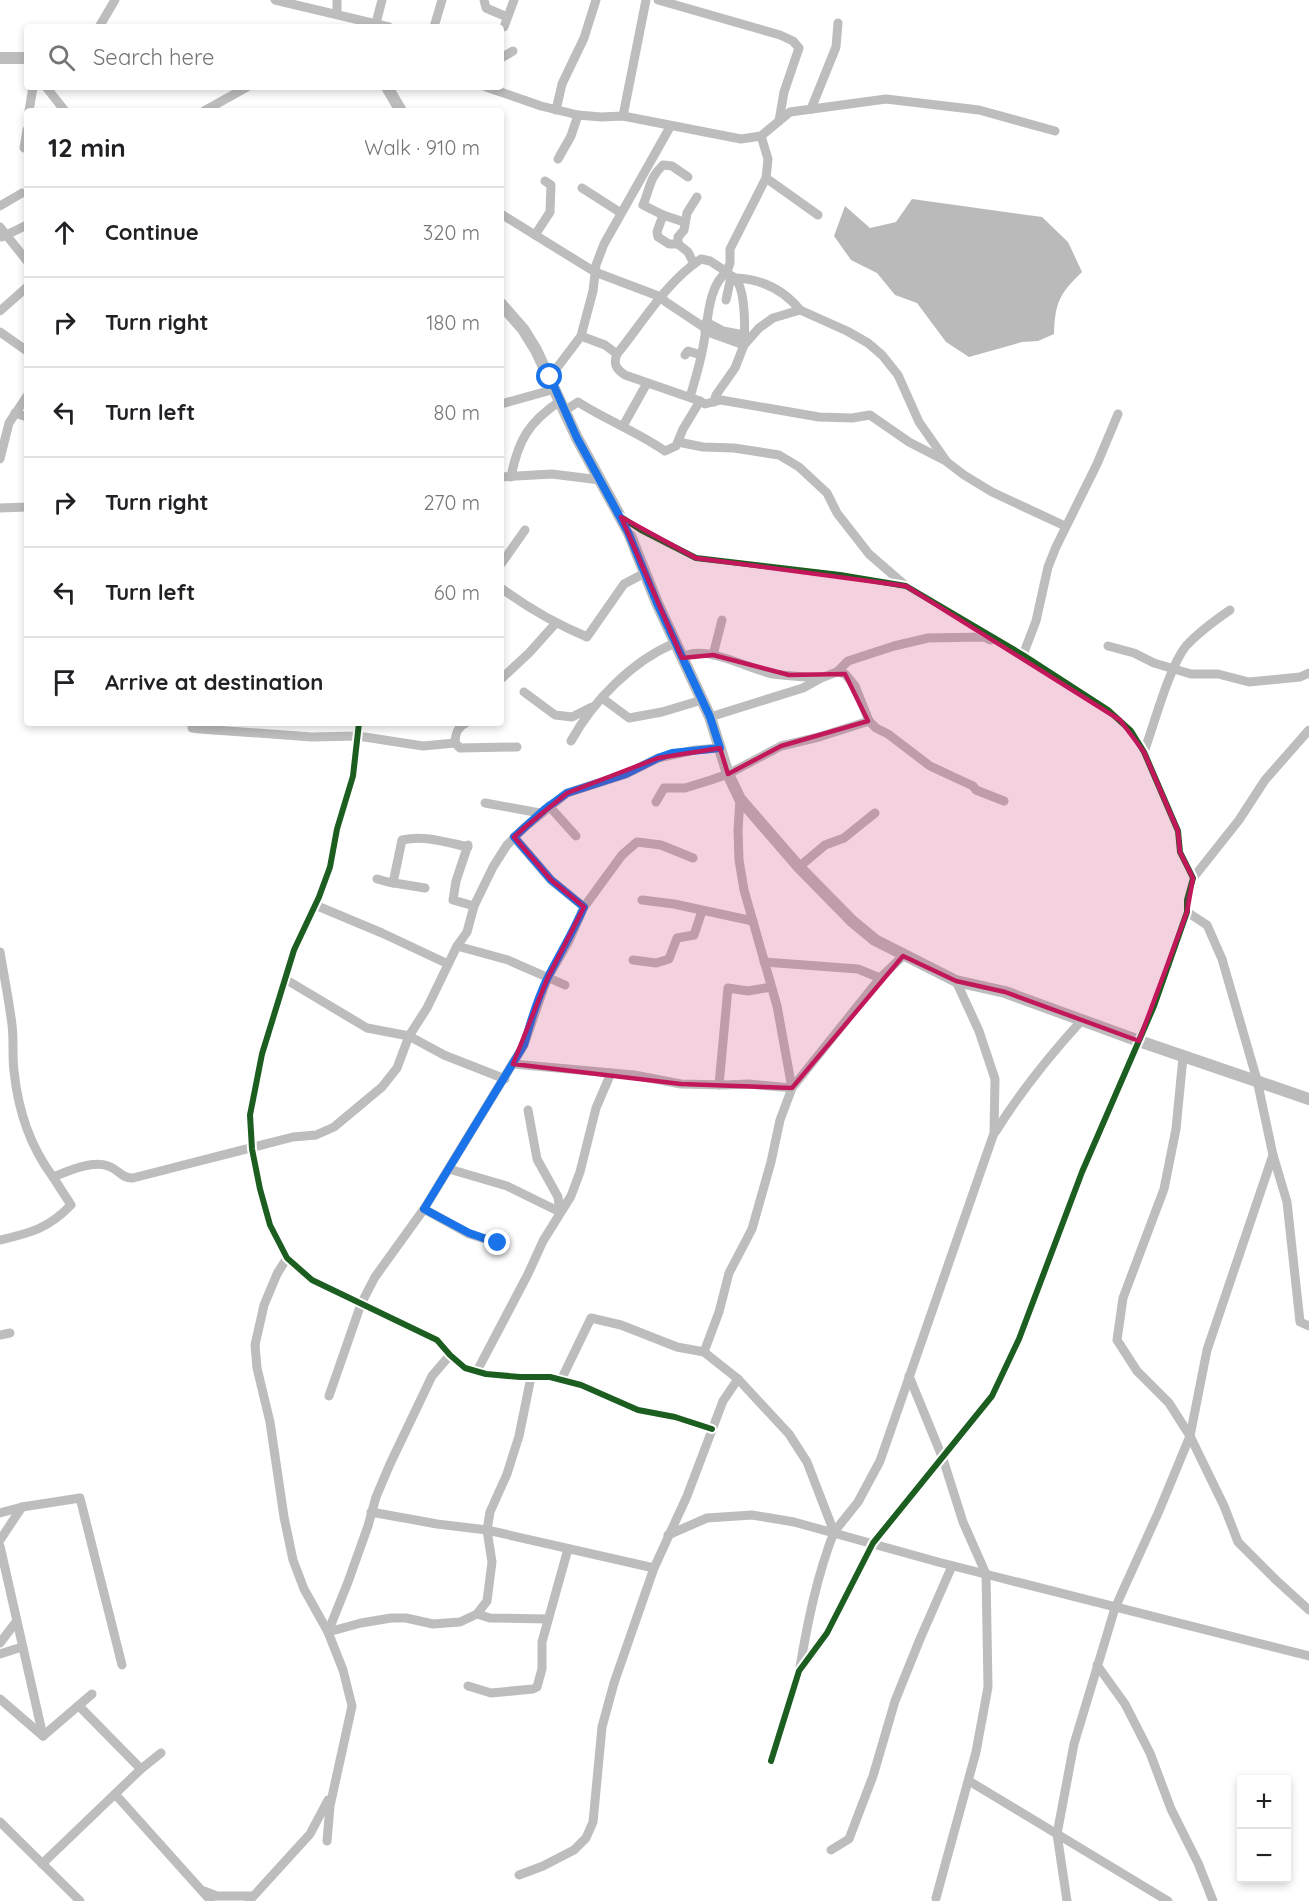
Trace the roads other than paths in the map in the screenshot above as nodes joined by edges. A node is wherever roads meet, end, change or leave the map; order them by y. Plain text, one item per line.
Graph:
1 (115, 0) edge
2 (275, 0) edge
3 (338, 0) edge
4 (382, 0) edge
5 (442, 0) edge
6 (484, 0) edge
7 (514, 0) edge
8 (596, 0) edge
9 (646, 0) edge
10 (658, 0) edge
11 (337, 13) junction
12 (507, 17) junction
13 (375, 23) junction
14 (838, 23) dead end
15 (101, 24) edge
16 (378, 24) edge
17 (435, 24) edge
18 (504, 27) dead end
19 (513, 51) dead end
20 (504, 56) edge
21 (0, 58) edge
22 (24, 58) edge
23 (32, 90) edge
24 (48, 90) edge
25 (242, 90) edge
26 (389, 90) edge
27 (495, 90) edge
28 (30, 108) edge
29 (63, 108) edge
30 (209, 108) edge
31 (399, 108) edge
32 (811, 109) junction
33 (556, 110) junction
34 (578, 115) junction
35 (623, 116) junction
36 (778, 121) junction
37 (670, 127) junction
38 (1055, 131) dead end
39 (761, 136) junction
40 (558, 159) dead end
41 (688, 177) dead end
42 (766, 178) junction
43 (545, 181) dead end
44 (582, 188) dead end
45 (22, 193) dead end
46 (697, 197) dead end
47 (0, 206) edge
48 (621, 213) junction
49 (663, 215) junction
50 (818, 215) dead end
51 (504, 216) edge
52 (684, 222) junction
53 (24, 226) edge
54 (2, 233) edge
55 (535, 235) junction
56 (678, 244) junction
57 (24, 258) edge
58 (694, 264) junction
59 (595, 272) junction
60 (731, 276) junction
61 (24, 290) edge
62 (661, 297) junction
63 (726, 300) dead end
64 (504, 310) edge
65 (800, 310) junction
66 (0, 311) edge
67 (705, 327) junction
68 (0, 332) edge
69 (581, 336) junction
70 (744, 340) junction
71 (24, 349) edge
72 (617, 354) junction
73 (685, 355) dead end
74 (702, 355) junction
75 (550, 377) junction
76 (647, 383) junction
77 (555, 389) junction
78 (690, 397) junction
79 (24, 400) edge
80 (700, 400) junction
81 (714, 402) junction
82 (504, 403) edge
83 (562, 406) junction
84 (15, 413) junction
85 (1118, 414) dead end
86 (24, 416) edge
87 (623, 426) junction
88 (678, 442) junction
89 (0, 459) edge
90 (947, 462) junction
91 (506, 477) edge
92 (600, 480) junction
93 (24, 507) edge
94 (0, 508) edge
95 (621, 517) junction
96 (1065, 525) junction
97 (525, 530) dead end
98 (504, 560) edge
99 (645, 573) junction
100 (906, 586) junction
101 (504, 590) edge
102 (1230, 610) dead end
103 (722, 620) dead end
104 (555, 624) junction
105 (675, 643) junction
106 (1003, 644) junction
107 (1108, 646) dead end
108 (713, 655) junction
109 (1023, 655) junction
110 (682, 658) junction
111 (1174, 670) junction
112 (837, 672) junction
113 (1309, 673) edge
114 (504, 676) edge
115 (820, 678) junction
116 (524, 692) dead end
117 (702, 700) junction
118 (599, 701) junction
119 (710, 717) junction
120 (868, 721) junction
121 (192, 726) edge
122 (269, 726) edge
123 (359, 726) edge
124 (461, 726) edge
125 (268, 734) junction
126 (1308, 734) edge
127 (358, 736) junction
128 (571, 741) dead end
129 (455, 743) junction
130 (517, 747) dead end
131 (720, 748) junction
132 (1144, 752) junction
133 (728, 774) junction
134 (740, 799) junction
135 (1004, 801) dead end
136 (656, 802) dead end
137 (485, 803) dead end
138 (549, 806) junction
139 (540, 813) junction
140 (875, 813) dead end
141 (576, 836) dead end
142 (514, 837) junction
143 (693, 858) dead end
144 (799, 867) junction
145 (1193, 878) junction
146 (376, 879) dead end
147 (393, 883) junction
148 (425, 888) dead end
149 (642, 900) dead end
150 (315, 905) junction
151 (474, 906) junction
152 (584, 907) junction
153 (702, 911) junction
154 (1187, 912) junction
155 (753, 921) junction
156 (457, 946) junction
157 (0, 952) edge
158 (903, 956) junction
159 (633, 960) dead end
160 (764, 962) junction
161 (448, 964) junction
162 (880, 978) junction
163 (285, 979) junction
164 (547, 979) junction
165 (956, 981) junction
166 (564, 985) dead end
167 (771, 987) junction
168 (1082, 1020) junction
169 (409, 1036) junction
170 (1139, 1041) junction
171 (1183, 1057) junction
172 (513, 1064) junction
173 (611, 1073) junction
174 (505, 1079) junction
175 (1257, 1080) junction
176 (718, 1085) junction
177 (792, 1088) junction
178 (1309, 1099) edge
179 (528, 1110) dead end
180 (994, 1133) junction
181 (252, 1149) junction
182 (1273, 1155) junction
183 (449, 1169) junction
184 (53, 1177) junction
185 (424, 1209) junction
186 (560, 1212) junction
187 (0, 1240) edge
188 (498, 1243) dead end
189 (287, 1258) junction
190 (361, 1304) junction
191 (1309, 1326) edge
192 (10, 1333) dead end
193 (0, 1335) edge
194 (704, 1352) junction
195 (450, 1355) junction
196 (477, 1371) junction
197 (909, 1376) junction
198 (531, 1377) junction
199 (738, 1379) junction
200 (561, 1380) junction
201 (329, 1396) dead end
202 (712, 1429) junction
203 (1190, 1436) junction
204 (943, 1459) junction
205 (22, 1507) junction
206 (371, 1512) junction
207 (0, 1513) edge
208 (487, 1530) junction
209 (834, 1532) junction
210 (668, 1535) junction
211 (0, 1540) edge
212 (873, 1543) junction
213 (0, 1546) edge
214 (568, 1549) junction
215 (952, 1566) junction
216 (654, 1568) junction
217 (986, 1574) junction
218 (1115, 1608) junction
219 (1309, 1610) edge
220 (477, 1614) junction
221 (547, 1619) junction
222 (16, 1622) junction
223 (328, 1632) junction
224 (0, 1643) edge
225 (22, 1647) junction
226 (0, 1654) edge
227 (1309, 1656) edge
228 (122, 1665) dead end
229 (1096, 1665) junction
230 (799, 1671) junction
231 (468, 1686) dead end
232 (92, 1694) dead end
233 (0, 1699) edge
234 (79, 1706) junction
235 (43, 1736) junction
236 (161, 1753) dead end
237 (771, 1761) dead end
238 (141, 1769) junction
239 (969, 1781) junction
240 (334, 1790) junction
241 (115, 1794) junction
242 (0, 1822) edge
243 (1057, 1834) junction
244 (327, 1841) dead end
245 (831, 1850) dead end
246 (42, 1864) junction
247 (519, 1875) dead end
248 (201, 1891) junction
249 (251, 1898) edge
250 (936, 1898) dead end
251 (80, 1901) edge
252 (211, 1901) edge
253 (1067, 1901) edge
254 (1168, 1901) edge
255 (1213, 1901) edge

1 - 15 street
2 - 11 street
3 - 11 street
4 - 13 street
5 - 17 street
6 - 12 street
7 - 12 street
8 - 33 street
9 - 35 street
10 - 36 street
11 - 13 street
12 - 18 street
13 - 16 street
14 - 32 street
19 - 20 street
21 - 22 main road
23 - 28 street
24 - 29 street
25 - 30 street
26 - 31 main road
27 - 33 street
32 - 36 street
32 - 38 street
33 - 34 street
34 - 35 street
34 - 40 street
35 - 37 street
36 - 39 street
37 - 39 street
37 - 48 street
39 - 42 street
41 - 49 street
42 - 50 street
42 - 60 street
43 - 55 street
44 - 48 street
45 - 47 street
46 - 52 street
48 - 59 street
49 - 52 street
49 - 56 street
51 - 55 street
52 - 56 street
53 - 54 street
54 - 57 street
55 - 59 street
56 - 58 street
58 - 60 street
58 - 62 street
59 - 62 street
59 - 69 street
60 - 63 street
60 - 65 street
60 - 67 street
60 - 70 street
61 - 66 street
62 - 67 street
62 - 72 street
64 - 75 main road
65 - 70 street
65 - 90 street
67 - 70 street
67 - 74 street
68 - 71 street
69 - 72 street
69 - 75 street
70 - 81 street
72 - 76 street
73 - 74 street
74 - 78 street
75 - 77 main road
76 - 78 street
76 - 87 street
77 - 82 street
77 - 83 main road
78 - 80 street
79 - 84 street
80 - 81 street
80 - 88 street
81 - 90 street
83 - 87 street
83 - 91 street
83 - 92 main road
84 - 86 street
84 - 89 street
85 - 96 street
87 - 88 street
88 - 100 street
90 - 96 street
91 - 92 street
92 - 95 main road
93 - 94 street
95 - 99 main road
95 - 100 street
96 - 109 street
97 - 98 street
99 - 104 street
99 - 105 main road
100 - 106 street
101 - 104 street
102 - 111 street
103 - 108 street
104 - 114 street
105 - 110 main road
105 - 118 street
106 - 109 street
106 - 112 street
107 - 111 street
108 - 110 street
108 - 115 street
109 - 132 street
110 - 117 main road
111 - 113 street
111 - 132 street
112 - 115 street
112 - 120 street
115 - 119 street
116 - 118 street
117 - 118 street
117 - 119 main road
118 - 128 street
119 - 131 main road
120 - 133 street
120 - 135 street
121 - 125 street
122 - 125 street
123 - 127 street
124 - 129 street
125 - 127 street
126 - 145 street
127 - 129 street
127 - 150 street
129 - 130 street
131 - 133 main road
131 - 138 street
132 - 145 street
133 - 134 main road
133 - 136 street
134 - 144 main road
134 - 155 street
137 - 139 street
138 - 139 street
138 - 141 street
139 - 142 street
140 - 144 street
142 - 151 street
142 - 152 street
143 - 152 street
144 - 158 main road
145 - 154 street
146 - 147 street
147 - 148 street
147 - 151 street
149 - 153 street
150 - 161 street
150 - 163 street
151 - 156 street
152 - 164 street
153 - 155 street
153 - 159 street
154 - 170 street
154 - 175 street
155 - 160 street
156 - 161 street
156 - 164 street
157 - 184 street
158 - 162 street
158 - 165 main road
160 - 162 street
160 - 167 street
161 - 169 street
162 - 177 street
163 - 169 street
163 - 181 street
164 - 166 street
164 - 172 street
165 - 168 main road
165 - 180 street
167 - 176 street
167 - 177 street
168 - 170 main road
168 - 180 street
169 - 174 street
169 - 181 street
170 - 171 main road
170 - 204 street
171 - 175 main road
171 - 203 street
172 - 173 street
172 - 174 street
173 - 176 street
173 - 186 street
174 - 183 street
175 - 178 main road
175 - 182 street
176 - 177 street
177 - 194 street
179 - 186 street
180 - 197 street
181 - 184 street
181 - 189 street
182 - 191 street
182 - 203 street
183 - 185 street
183 - 186 street
184 - 187 street
185 - 188 street
185 - 190 street
186 - 196 street
189 - 190 street
189 - 223 street
190 - 195 street
190 - 201 street
192 - 193 street
194 - 199 street
194 - 200 street
195 - 196 street
195 - 206 street
196 - 198 street
197 - 204 street
197 - 209 street
198 - 200 street
198 - 208 street
199 - 202 street
199 - 209 street
200 - 202 street
202 - 210 street
203 - 218 street
203 - 219 street
204 - 212 street
204 - 217 street
205 - 207 street
205 - 211 street
205 - 228 street
206 - 208 street
206 - 223 street
208 - 214 street
208 - 220 street
209 - 210 street
209 - 212 street
209 - 230 street
210 - 216 street
212 - 215 street
212 - 230 street
213 - 222 street
214 - 216 street
214 - 221 street
215 - 217 street
215 - 245 street
216 - 247 street
217 - 218 street
217 - 239 street
218 - 227 street
218 - 229 street
220 - 221 street
220 - 223 street
221 - 231 street
222 - 224 street
222 - 225 street
223 - 240 street
225 - 226 street
225 - 235 street
229 - 243 street
229 - 255 street
230 - 237 street
232 - 234 street
233 - 235 street
234 - 235 street
234 - 238 street
236 - 238 street
238 - 241 street
239 - 243 street
239 - 250 street
240 - 244 street
240 - 249 street
241 - 246 street
241 - 248 street
242 - 246 street
243 - 253 street
243 - 254 street
246 - 251 street
248 - 249 street
248 - 252 street

